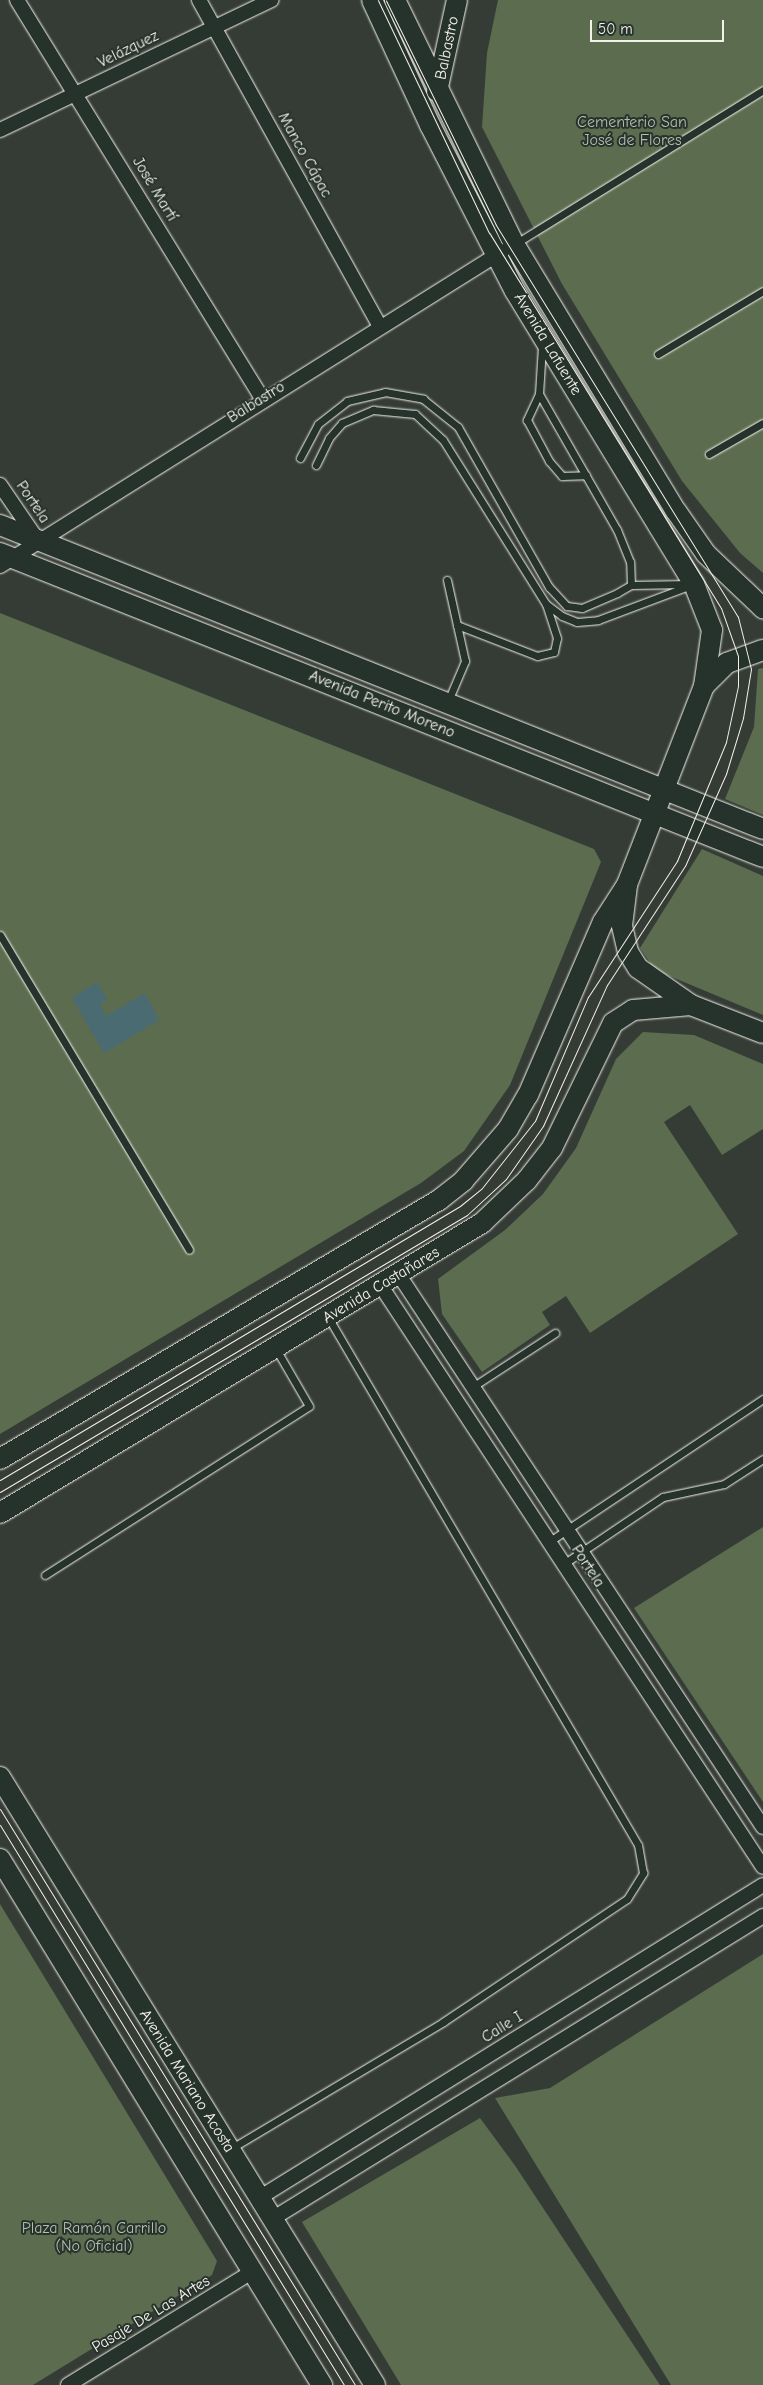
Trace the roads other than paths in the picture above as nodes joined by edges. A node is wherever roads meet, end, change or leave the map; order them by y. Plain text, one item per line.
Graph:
1 (17, 0) edge
2 (199, 0) edge
3 (271, 0) edge
4 (372, 0) edge
5 (395, 0) edge
6 (457, 0) edge
7 (214, 27) junction
8 (438, 87) junction
9 (763, 90) edge
10 (76, 93) junction
11 (430, 125) junction
12 (0, 130) edge
13 (514, 244) junction
14 (497, 255) junction
15 (763, 291) edge
16 (380, 327) junction
17 (543, 338) junction
18 (658, 354) dead end
19 (539, 394) junction
20 (262, 398) junction
21 (763, 423) edge
22 (710, 454) dead end
23 (300, 458) dead end
24 (316, 464) dead end
25 (586, 476) junction
26 (2, 491) edge
27 (0, 525) edge
28 (37, 540) junction
29 (4, 559) edge
30 (447, 580) dead end
31 (694, 584) junction
32 (632, 585) junction
33 (546, 604) junction
34 (763, 608) edge
35 (457, 625) junction
36 (763, 650) edge
37 (704, 686) junction
38 (448, 702) junction
39 (662, 788) junction
40 (652, 812) junction
41 (763, 829) edge
42 (763, 857) edge
43 (627, 884) junction
44 (0, 936) edge
45 (690, 1005) junction
46 (763, 1033) edge
47 (189, 1250) dead end
48 (399, 1276) junction
49 (381, 1286) junction
50 (328, 1317) junction
51 (555, 1333) dead end
52 (276, 1348) junction
53 (474, 1386) junction
54 (763, 1399) edge
55 (0, 1459) edge
56 (763, 1459) edge
57 (0, 1513) edge
58 (568, 1529) junction
59 (550, 1541) junction
60 (583, 1551) junction
61 (566, 1563) junction
62 (45, 1575) dead end
63 (0, 1777) edge
64 (763, 1827) edge
65 (0, 1859) edge
66 (763, 1867) edge
67 (763, 1885) edge
68 (763, 1916) edge
69 (229, 2149) junction
70 (259, 2198) junction
71 (272, 2219) junction
72 (252, 2272) junction
73 (68, 2385) edge
74 (322, 2385) edge
75 (375, 2385) edge

1 - 10 street, José Martí
2 - 7 street, Manco Cápac
3 - 7 street, Velázquez
4 - 11 main road, Avenida Lafuente
5 - 8 main road, Avenida Lafuente
6 - 8 main road, Balbastro
7 - 10 street, Velázquez
7 - 16 street, Manco Cápac
8 - 11 main road, Balbastro
8 - 13 main road, Avenida Lafuente
9 - 13 lane
10 - 12 street, Velázquez
10 - 20 street, José Martí
11 - 14 main road, Avenida Lafuente
13 - 14 street, Balbastro
13 - 34 main road, Avenida Lafuente
14 - 16 street, Balbastro
14 - 17 main road, Avenida Lafuente
15 - 18 lane
16 - 20 street, Balbastro
17 - 19 lane
17 - 31 main road, Avenida Lafuente
19 - 25 lane
19 - 25 lane
20 - 28 street, Balbastro
21 - 22 lane
23 - 32 lane
24 - 33 lane
25 - 32 lane
26 - 28 street, Portela
27 - 28 main road, Avenida Perito Moreno
28 - 29 street, Balbastro
28 - 38 main road, Avenida Perito Moreno
29 - 40 main road, Avenida Perito Moreno
30 - 35 lane
31 - 32 lane
31 - 33 lane
31 - 37 main road, Avenida Lafuente
33 - 35 lane
35 - 38 lane
36 - 37 main road, Avenida Lafuente
37 - 39 main road, Avenida Lafuente
38 - 39 main road, Avenida Perito Moreno
39 - 40 main road, Avenida Lafuente
39 - 41 main road, Avenida Perito Moreno
40 - 42 main road, Avenida Perito Moreno
40 - 43 main road, Avenida Lafuente
43 - 45 main road
43 - 55 main road
44 - 47 lane
45 - 46 main road
45 - 48 main road, Avenida Castañares
48 - 49 main road, Avenida Castañares
48 - 53 street, Portela
49 - 50 main road, Avenida Castañares
49 - 59 street, Portela
50 - 52 main road, Avenida Castañares
50 - 69 lane
51 - 53 lane
52 - 57 main road, Avenida Castañares
52 - 62 lane
53 - 58 street, Portela
54 - 58 lane
56 - 60 lane
58 - 59 lane
58 - 60 street, Portela
59 - 61 street, Portela
60 - 61 lane
60 - 64 street, Portela
61 - 66 street, Portela
63 - 69 main road, Avenida Mariano Acosta
65 - 72 main road
67 - 70 street, Calle I
68 - 71 street
69 - 70 main road, Avenida Mariano Acosta
70 - 71 main road, Avenida Mariano Acosta
71 - 75 main road, Avenida Mariano Acosta
72 - 73 street, Pasaje De Las Artes
72 - 74 main road

